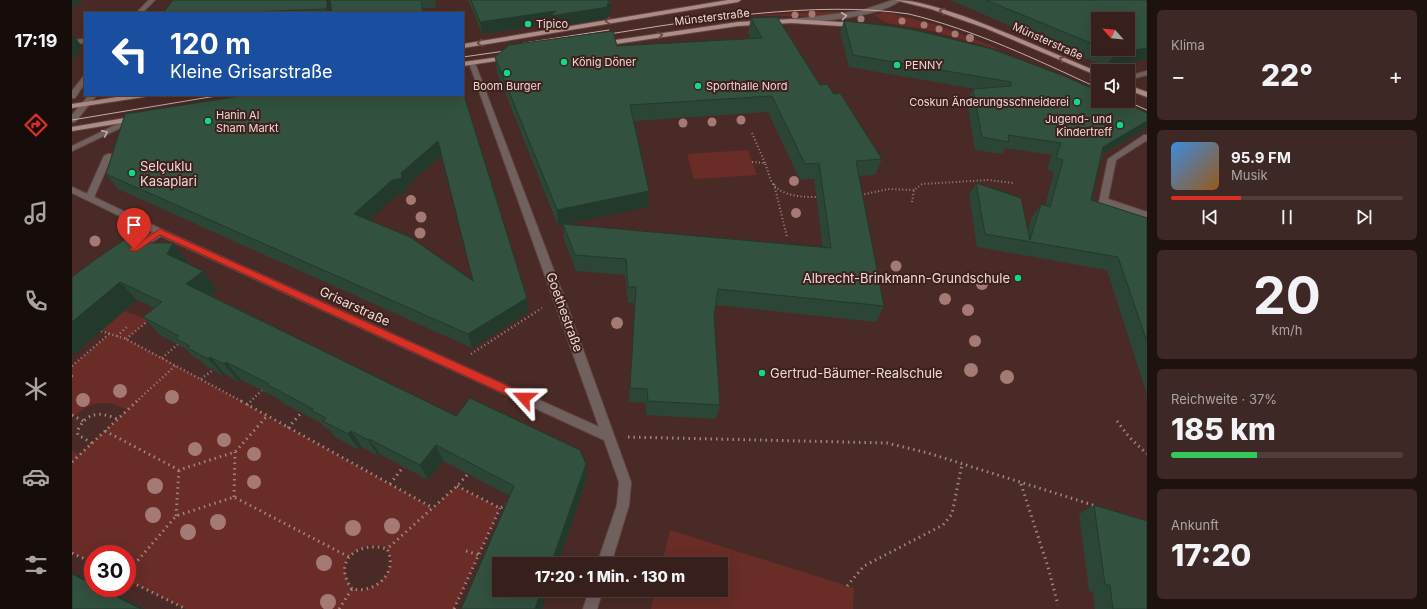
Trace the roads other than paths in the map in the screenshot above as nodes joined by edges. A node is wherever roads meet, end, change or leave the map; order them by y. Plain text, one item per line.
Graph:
1 (152, 0) edge
2 (738, 0) edge
3 (898, 0) edge
4 (714, 2) edge
5 (140, 12) edge
6 (791, 22) junction
7 (864, 25) edge
8 (84, 41) edge
9 (72, 42) edge
10 (596, 45) edge
11 (464, 46) edge
12 (515, 57) edge
13 (468, 64) edge
14 (1091, 71) edge
15 (1147, 73) edge
16 (1135, 76) edge
17 (84, 79) edge
18 (1135, 90) edge
19 (72, 96) edge
20 (93, 96) edge
21 (137, 96) edge
22 (1147, 96) edge
23 (88, 103) junction
24 (72, 106) edge
25 (143, 117) joint
26 (72, 120) edge
27 (72, 129) edge
28 (1147, 137) edge
29 (72, 149) edge
30 (108, 156) dead end
31 (72, 190) edge
32 (90, 198) junction
33 (1104, 201) junction
34 (1102, 212) edge
35 (1147, 215) edge
36 (160, 232) junction
37 (127, 254) edge
38 (610, 437) junction
39 (606, 557) edge
40 (594, 597) edge
41 (590, 609) edge

1 - 5 street
2 - 4 main road, Münsterstraße
6 -> 3 street
14 -> 3 main road, Münsterstraße
4 -> 11 main road, Münsterstraße
6 - 7 main road, Münsterstraße
10 -> 6 main road, Münsterstraße
8 - 9 street
12 - 13 main road
13 - 38 street, Goethestraße
15 - 16 street
17 - 19 street
18 - 22 main road
20 - 23 street
21 - 23 main road
23 - 24 main road
23 - 26 street
25 - 27 main road
29 -> 25 street
28 - 33 street
30 - 32 street
31 - 32 street, Grisarstraße
32 - 36 street, Grisarstraße
33 - 34 street
33 - 35 street
36 - 37 street
36 - 38 street, Grisarstraße
38 - 39 street, Goethestraße
40 - 41 street

